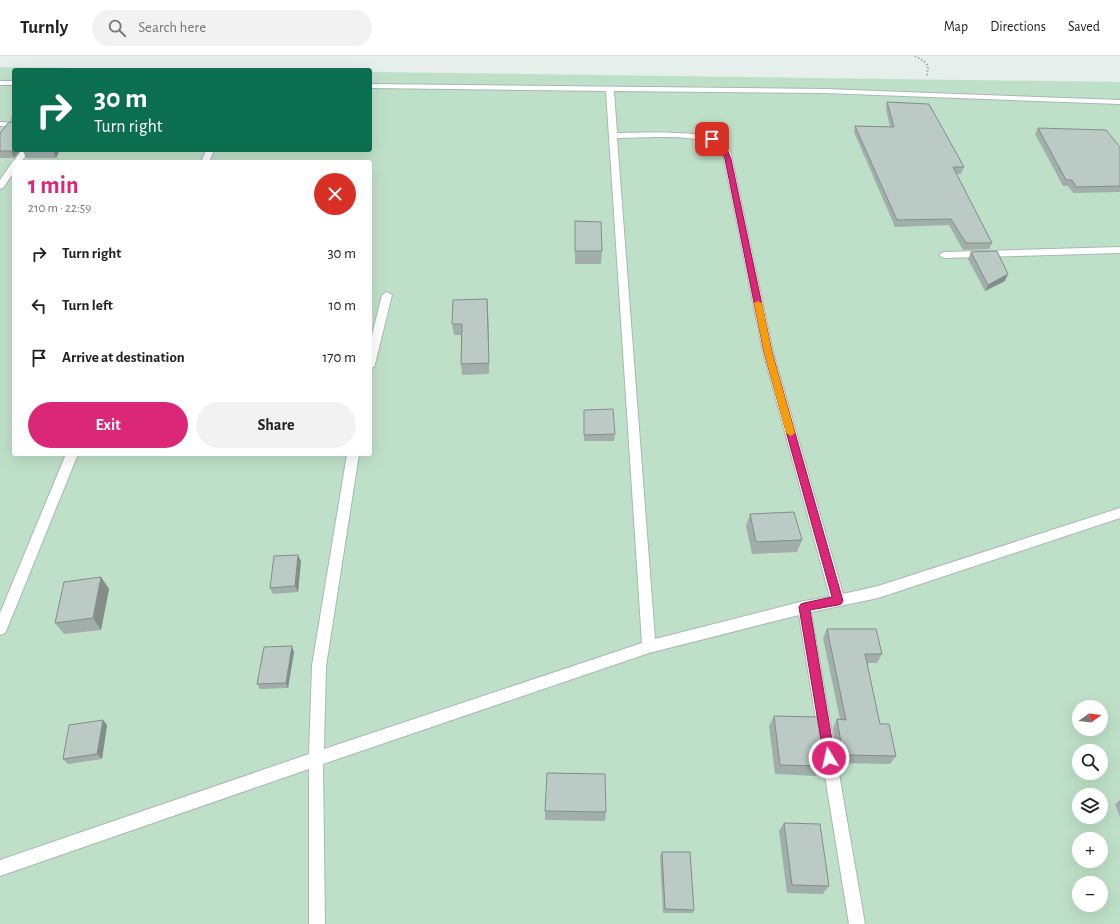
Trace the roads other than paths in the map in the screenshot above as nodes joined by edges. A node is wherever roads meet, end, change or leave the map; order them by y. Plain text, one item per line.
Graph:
1 (0, 83) edge
2 (12, 83) edge
3 (372, 86) edge
4 (610, 90) junction
5 (1120, 102) edge
6 (0, 124) edge
7 (12, 125) edge
8 (613, 135) junction
9 (12, 169) edge
10 (0, 186) edge
11 (1120, 250) edge
12 (944, 255) dead end
13 (387, 295) dead end
14 (372, 356) edge
15 (71, 456) edge
16 (353, 456) edge
17 (1120, 513) edge
18 (838, 601) junction
19 (804, 607) junction
20 (0, 629) edge
21 (650, 647) junction
22 (316, 759) junction
23 (0, 868) edge
24 (317, 924) edge
25 (857, 924) edge

1 - 2 street
3 - 4 street
4 - 5 street
4 - 8 street
6 - 7 street
8 - 18 street
8 - 21 street
9 - 10 street
11 - 12 street
13 - 14 street
15 - 20 street
16 - 22 street
17 - 18 street
18 - 19 street
19 - 21 street
19 - 25 street
21 - 22 street
22 - 23 street
22 - 24 street

